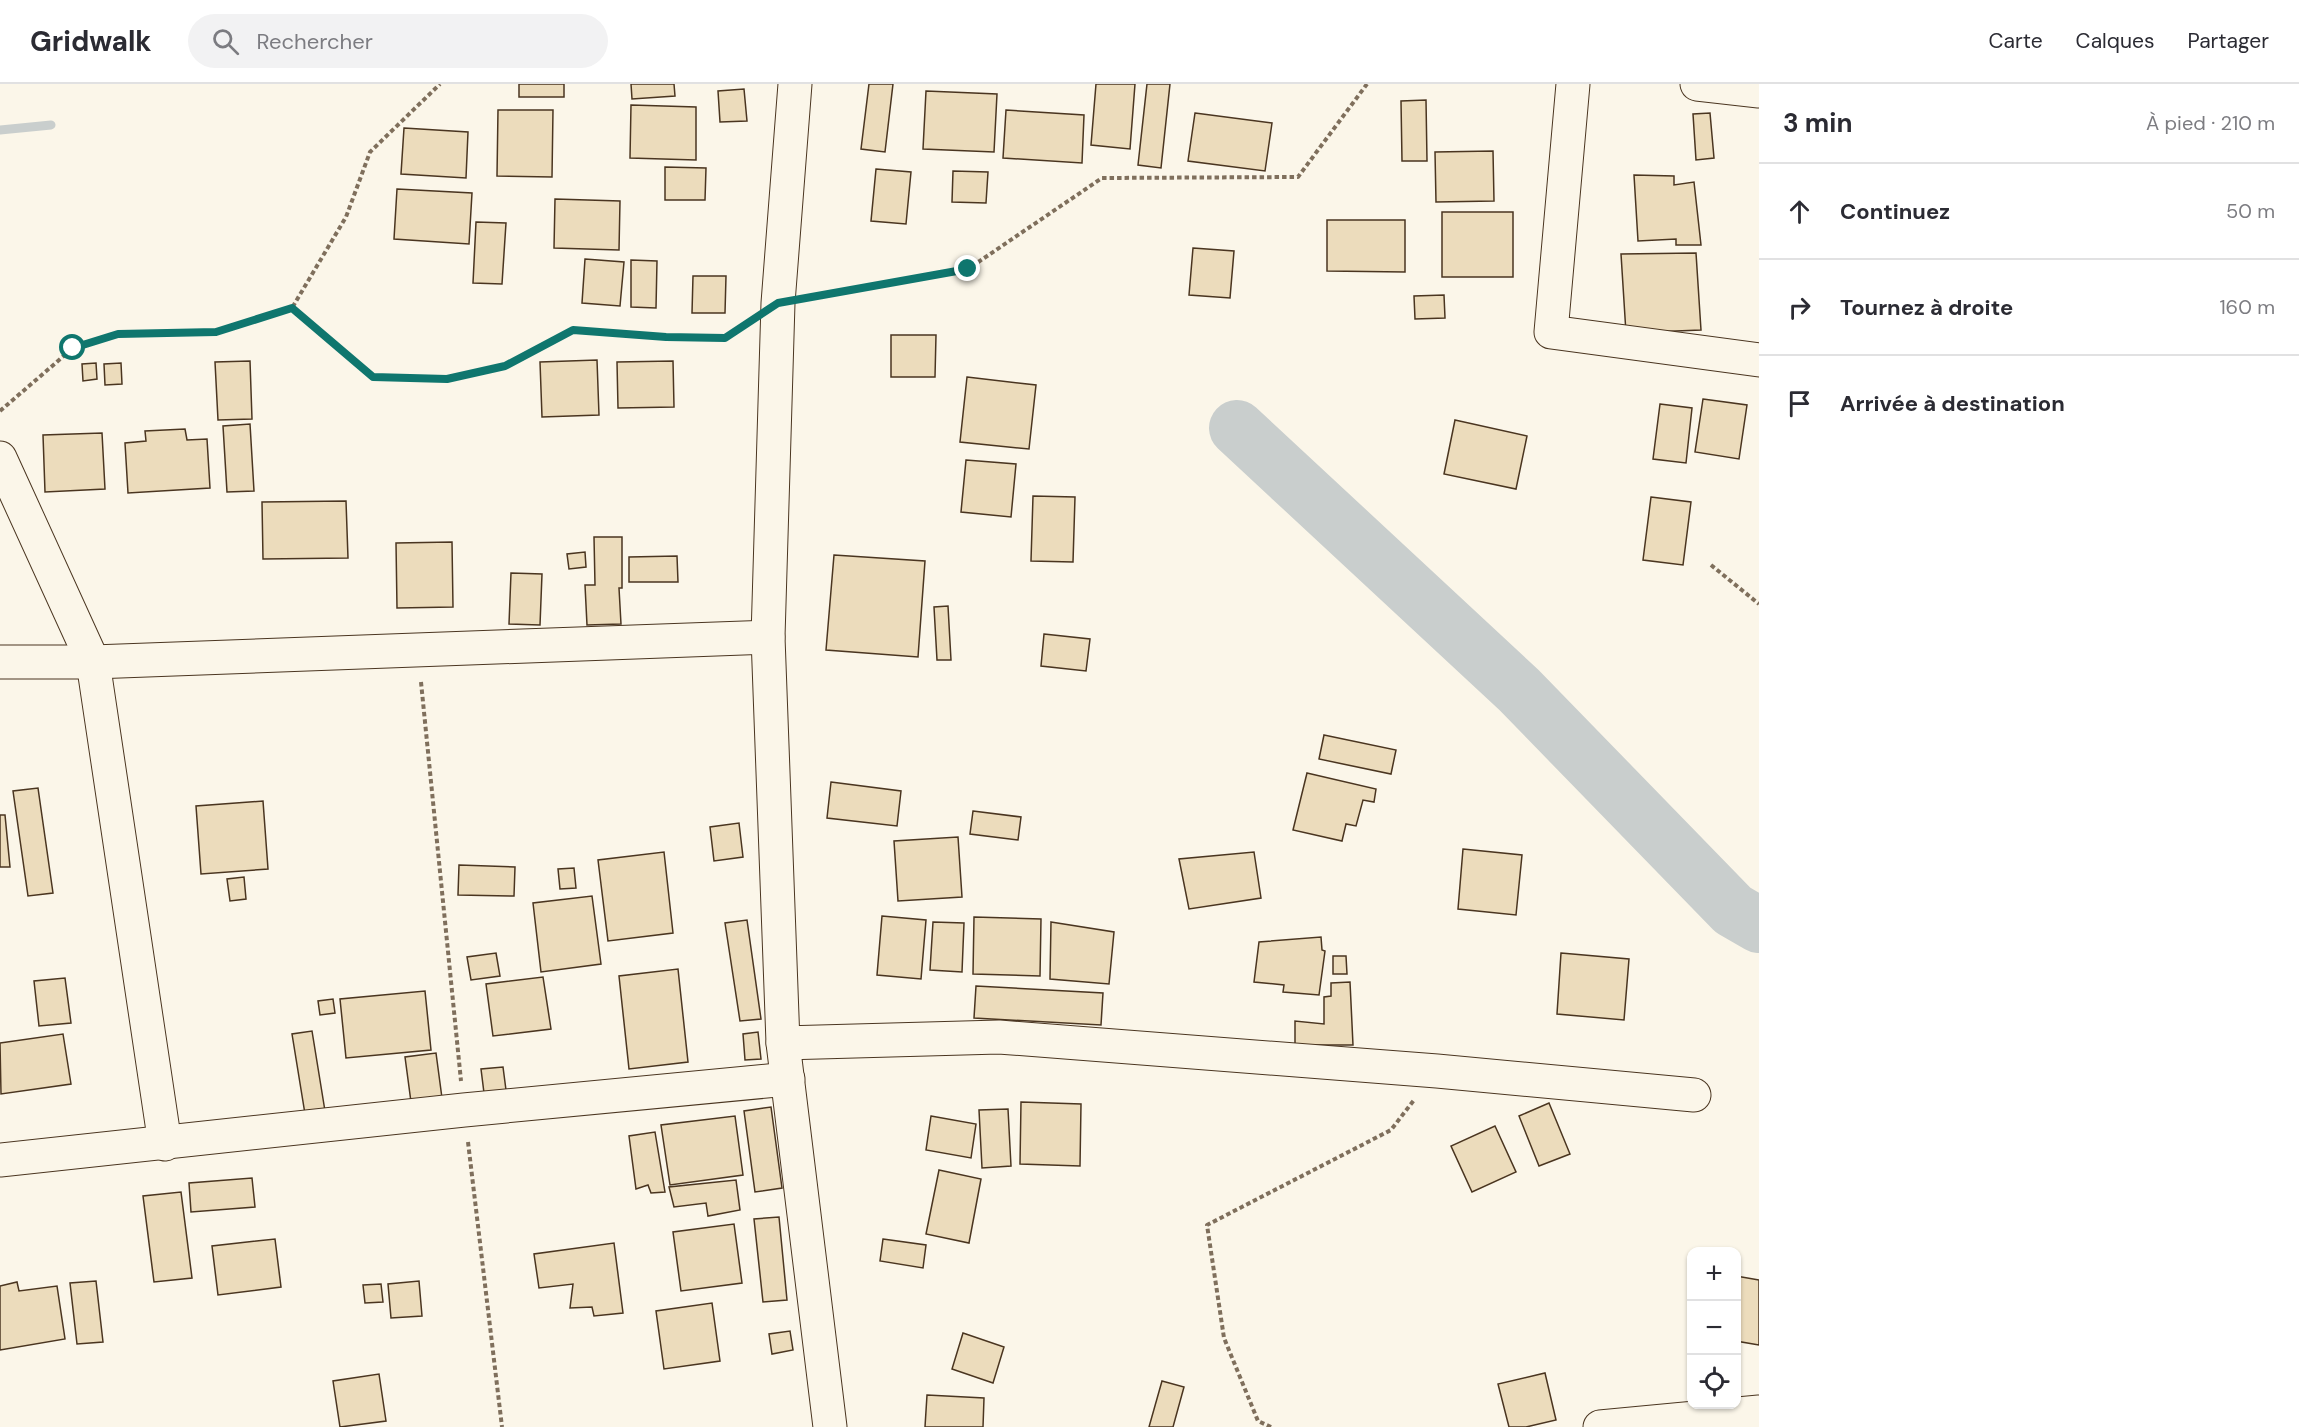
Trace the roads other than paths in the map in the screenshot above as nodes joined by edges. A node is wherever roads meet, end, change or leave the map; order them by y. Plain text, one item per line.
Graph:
1 (795, 84) edge
2 (1573, 84) edge
3 (1697, 84) edge
4 (1759, 91) edge
5 (1759, 360) edge
6 (0, 458) edge
7 (768, 637) junction
8 (0, 662) edge
9 (93, 662) junction
10 (783, 1043) junction
11 (788, 1079) junction
12 (1694, 1095) dead end
13 (165, 1144) junction
14 (0, 1160) edge
15 (1759, 1412) edge
16 (830, 1427) edge
17 (1600, 1427) edge

1 - 7 main road
2 - 5 main road
3 - 4 main road
6 - 9 main road
7 - 9 main road
7 - 10 main road
8 - 9 main road
9 - 13 main road
10 - 11 main road
10 - 12 main road
11 - 13 main road
11 - 16 main road
13 - 14 main road
15 - 17 main road

